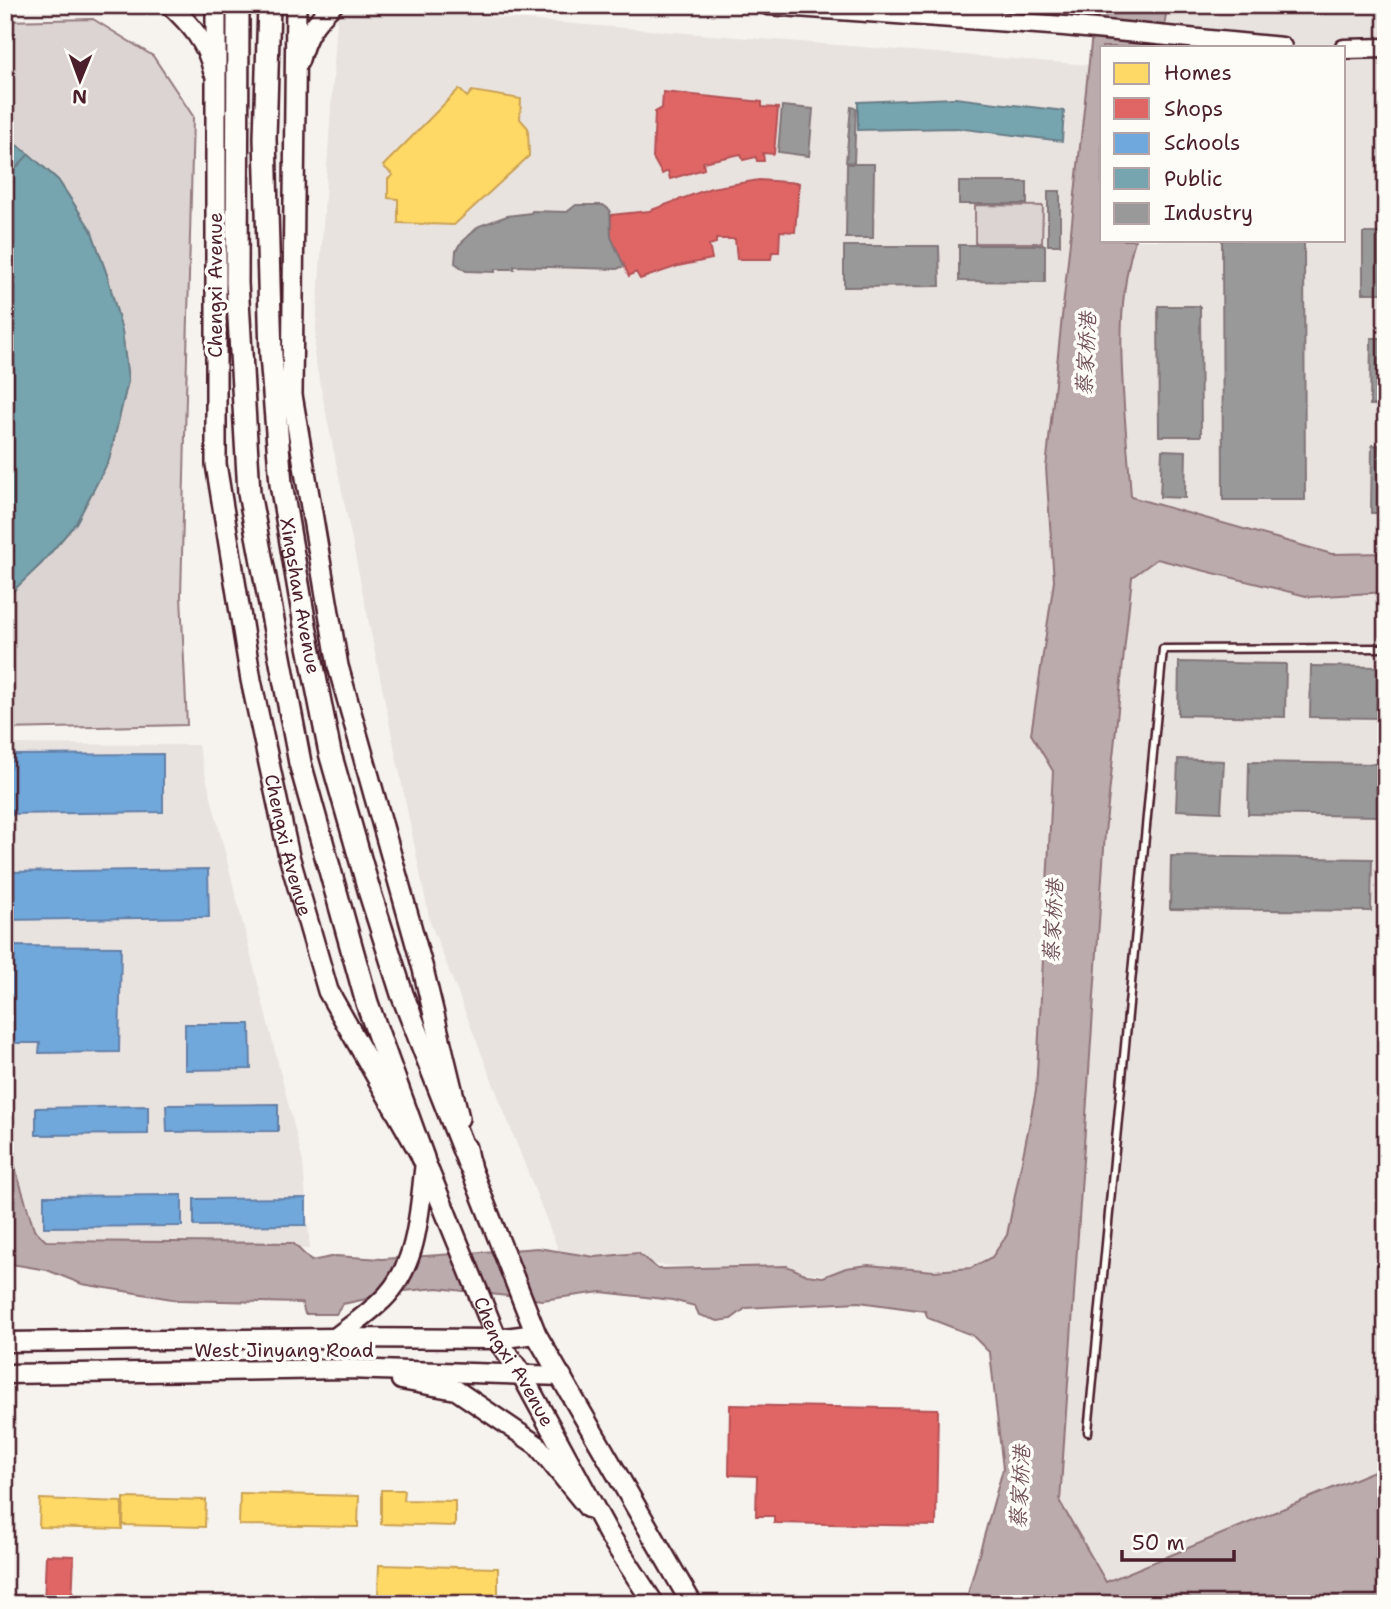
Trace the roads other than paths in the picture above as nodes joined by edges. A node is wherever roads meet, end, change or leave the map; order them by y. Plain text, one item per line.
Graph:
1 (170, 5) edge
2 (216, 5) edge
3 (238, 5) edge
4 (269, 5) edge
5 (296, 5) edge
6 (333, 5) edge
7 (768, 5) edge
8 (1270, 46) edge
9 (1386, 48) edge
10 (1346, 49) edge
11 (296, 71) junction
12 (216, 88) junction
13 (1386, 648) edge
14 (424, 1161) junction
15 (470, 1164) junction
16 (536, 1334) junction
17 (335, 1338) junction
18 (497, 1339) junction
19 (5, 1342) edge
20 (346, 1369) junction
21 (5, 1374) edge
22 (522, 1376) junction
23 (562, 1376) junction
24 (1088, 1432) dead end
25 (608, 1533) junction
26 (654, 1604) edge
27 (692, 1604) edge

1 - 12 main road
2 - 12 main road, Chengxi Avenue
3 - 14 highway, Xingshan Avenue
4 - 15 highway, Xingshan Avenue
5 - 11 main road, Chengxi Avenue
6 - 11 main road
7 - 8 main road
9 - 10 main road
11 - 15 main road, Chengxi Avenue
12 - 14 main road, Chengxi Avenue
13 - 24 lane
14 - 17 main road
14 - 18 main road, Chengxi Avenue
15 - 16 main road, Chengxi Avenue
16 - 18 main road, West Jinyang Road
16 - 23 main road, Chengxi Avenue
17 - 18 main road, West Jinyang Road
17 - 19 main road, West Jinyang Road
18 - 22 main road, Chengxi Avenue
20 - 21 main road, West Jinyang Road
20 - 22 main road, West Jinyang Road
20 - 25 main road
22 - 23 main road, West Jinyang Road
22 - 25 main road, Chengxi Avenue
23 - 27 main road, Chengxi Avenue
25 - 26 main road, Chengxi Avenue

